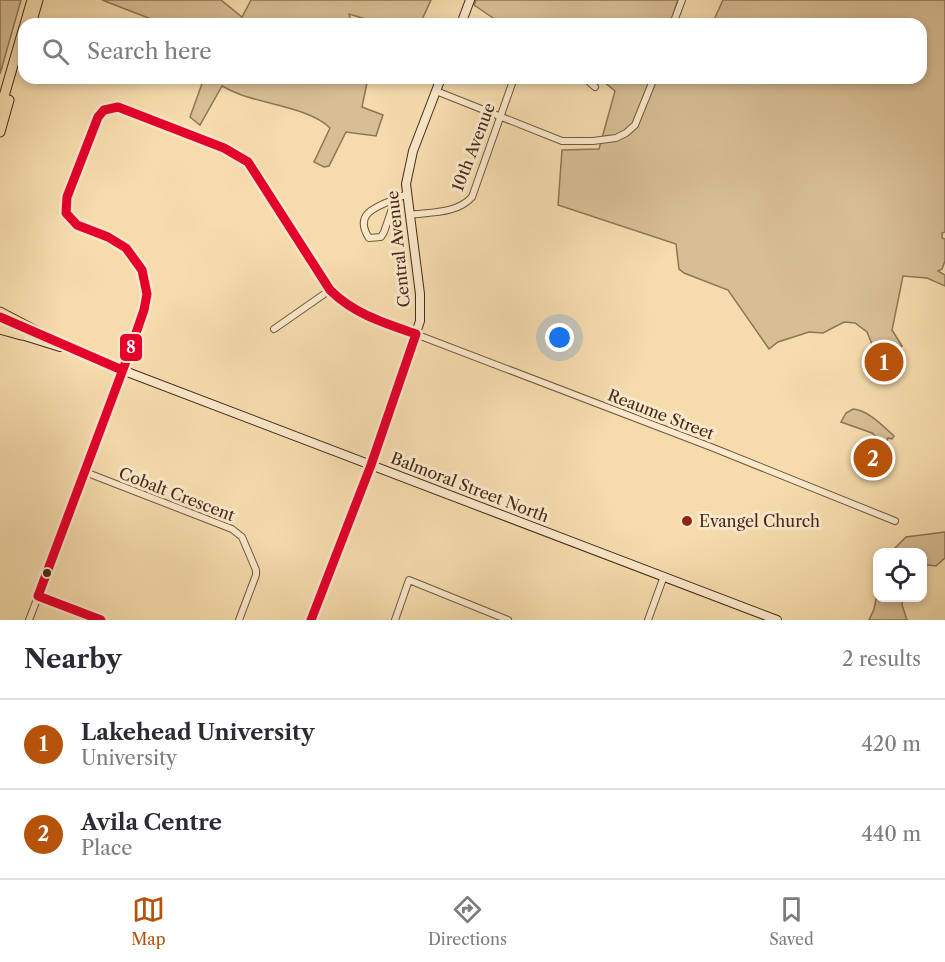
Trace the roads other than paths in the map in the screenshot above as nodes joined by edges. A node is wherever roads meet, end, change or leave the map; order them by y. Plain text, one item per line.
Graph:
1 (32, 0) edge
2 (38, 0) edge
3 (470, 0) edge
4 (682, 0) edge
5 (26, 18) edge
6 (33, 18) edge
7 (463, 18) edge
8 (676, 18) edge
9 (18, 46) edge
10 (18, 70) edge
11 (439, 84) edge
12 (512, 84) edge
13 (592, 84) edge
14 (652, 84) edge
15 (595, 87) dead end
16 (436, 91) junction
17 (0, 110) edge
18 (499, 117) junction
19 (0, 132) edge
20 (407, 194) junction
21 (395, 200) junction
22 (409, 215) junction
23 (330, 290) junction
24 (0, 314) edge
25 (0, 328) edge
26 (274, 329) dead end
27 (38, 332) joint
28 (416, 334) junction
29 (21, 335) joint
30 (86, 355) junction
31 (122, 370) junction
32 (370, 465) junction
33 (85, 472) junction
34 (895, 521) dead end
35 (664, 576) junction
36 (38, 596) junction
37 (29, 620) edge
38 (101, 620) edge
39 (239, 620) edge
40 (311, 620) edge
41 (394, 620) edge
42 (508, 620) edge
43 (648, 620) edge
44 (777, 620) edge

1 - 5 main road
2 - 6 main road
3 - 7 main road
4 - 8 street
9 - 17 main road
10 - 19 main road
11 - 16 main road, Central Avenue
12 - 18 street, 10th Avenue
13 - 15 street
14 - 18 street
16 - 18 street
16 - 20 main road, Central Avenue
18 - 22 street, 10th Avenue
20 - 21 street
20 - 22 main road, Central Avenue
21 - 21 street
22 - 28 main road, Central Avenue
23 - 26 street
23 - 28 street, Reaume Street
23 - 31 street, Reaume Street
24 - 27 main road
25 - 29 main road
27 - 30 main road, Balmoral Street North
28 - 32 main road, Central Avenue
28 - 34 street, Reaume Street
29 - 30 main road, Balmoral Street North
30 - 31 main road, Balmoral Street North
31 - 32 main road, Balmoral Street North
31 - 33 street
32 - 35 main road, Balmoral Street North
32 - 40 main road, Central Avenue
33 - 36 street
33 - 39 street, Cobalt Crescent
35 - 43 street
35 - 44 main road, Balmoral Street North
36 - 37 street
36 - 38 street
41 - 42 street

